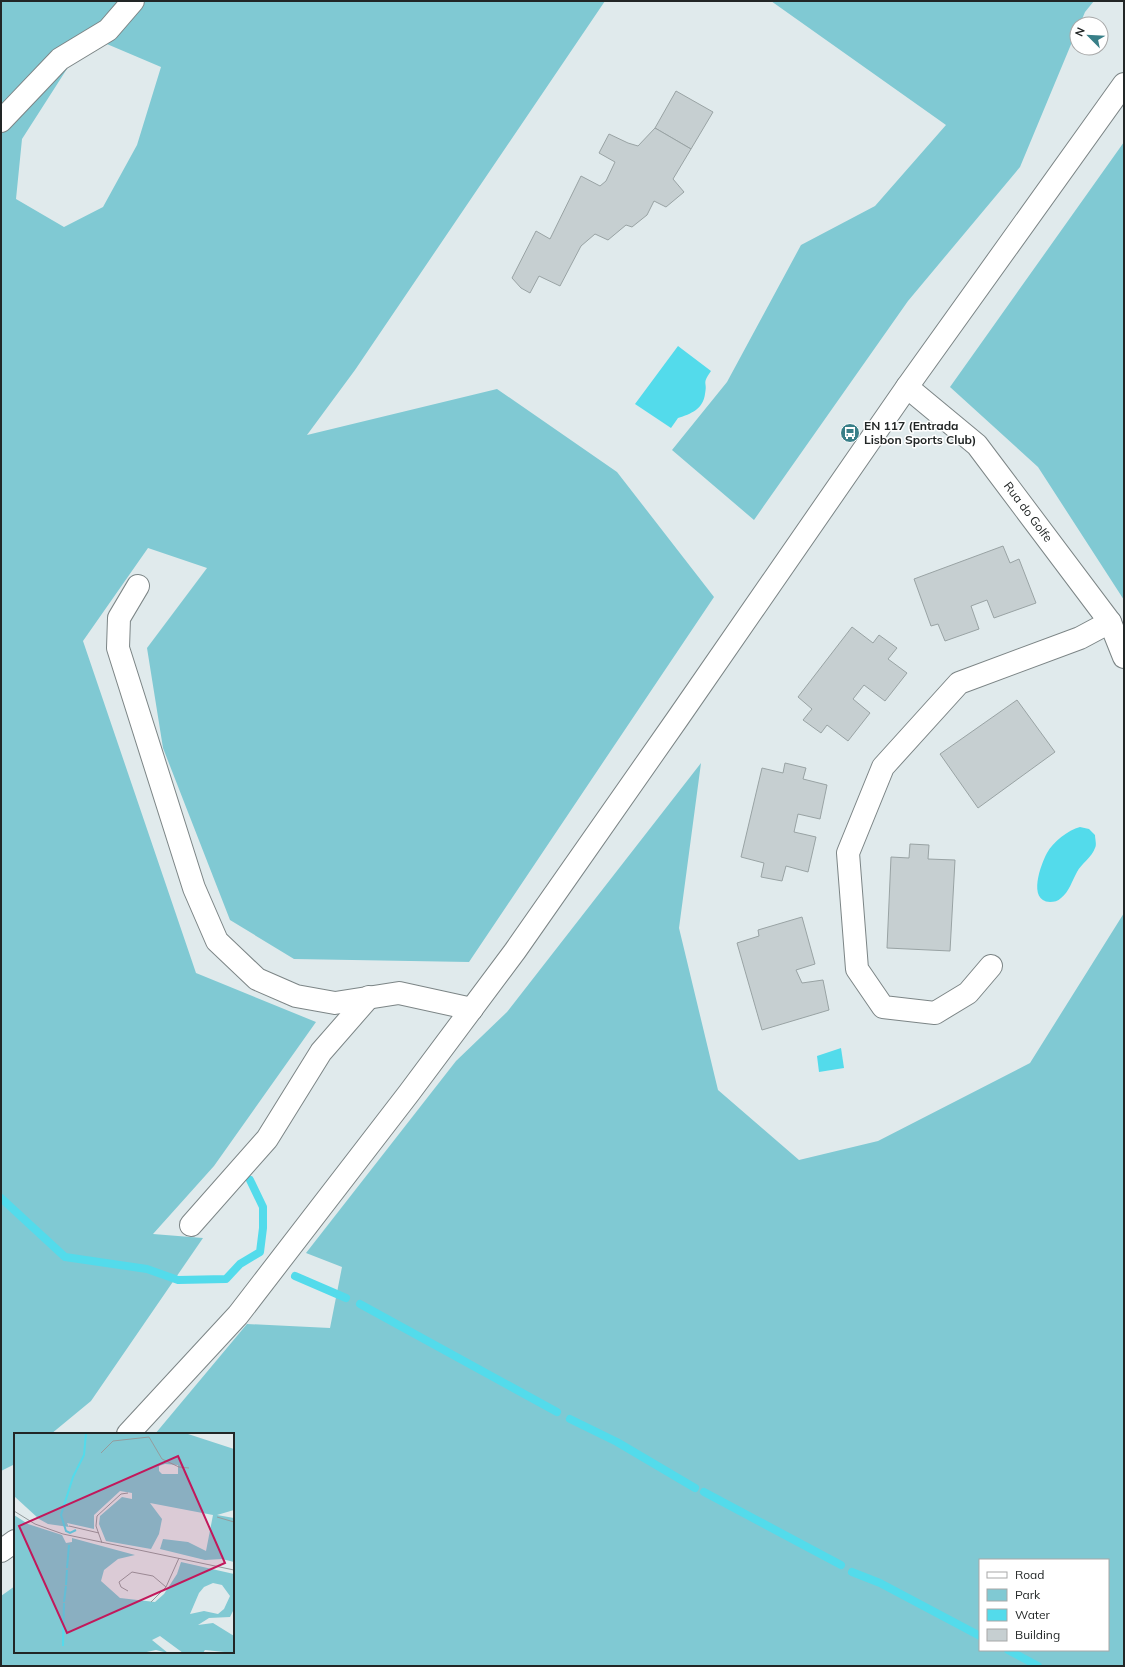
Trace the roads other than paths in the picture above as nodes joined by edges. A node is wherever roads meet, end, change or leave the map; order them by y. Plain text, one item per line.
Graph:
1 (134, 1) edge
2 (1124, 84) edge
3 (1, 121) edge
4 (907, 387) junction
5 (138, 586) dead end
6 (1110, 622) junction
7 (1124, 657) edge
8 (990, 966) dead end
9 (369, 997) junction
10 (472, 1009) junction
11 (192, 1226) dead end
12 (129, 1433) edge
13 (14, 1525) edge
14 (1, 1532) edge
15 (14, 1542) edge
16 (1, 1551) edge

1 - 3 main road
2 - 4 main road
4 - 6 main road, Rua do Golfe
4 - 10 main road
5 - 9 main road
6 - 7 main road, Rua do Golfe
6 - 8 main road
9 - 10 main road
9 - 11 main road
10 - 12 main road
13 - 14 main road
15 - 16 main road

